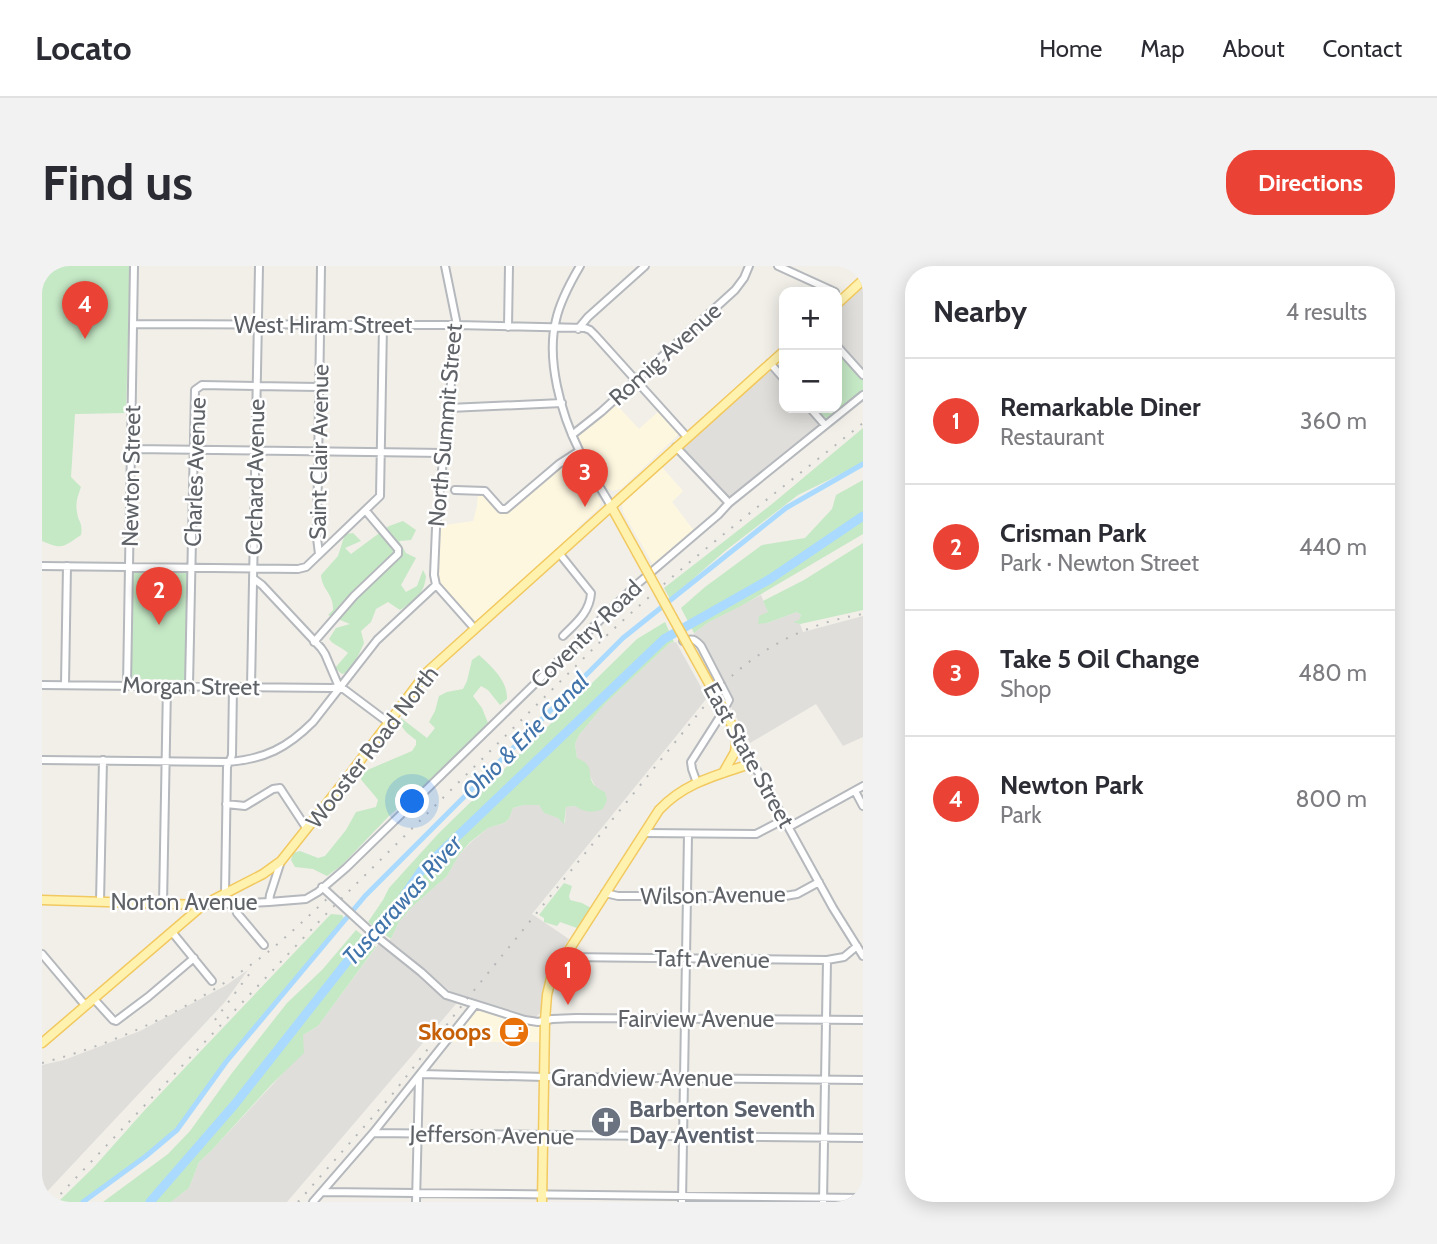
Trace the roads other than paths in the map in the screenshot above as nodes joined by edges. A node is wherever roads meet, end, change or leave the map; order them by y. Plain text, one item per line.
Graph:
1 (134, 266) edge
2 (259, 266) edge
3 (321, 266) edge
4 (445, 266) edge
5 (509, 266) edge
6 (580, 266) edge
7 (645, 266) edge
8 (748, 266) edge
9 (778, 266) edge
10 (863, 280) edge
11 (824, 287) edge
12 (842, 292) edge
13 (134, 324) junction
14 (383, 325) junction
15 (457, 325) junction
16 (258, 326) junction
17 (320, 326) junction
18 (508, 327) junction
19 (554, 328) junction
20 (578, 329) junction
21 (841, 350) edge
22 (779, 355) edge
23 (770, 363) junction
24 (779, 373) edge
25 (863, 375) edge
26 (635, 380) junction
27 (257, 387) junction
28 (319, 387) junction
29 (863, 395) edge
30 (562, 403) junction
31 (449, 408) junction
32 (814, 413) edge
33 (825, 425) junction
34 (572, 435) junction
35 (687, 437) junction
36 (676, 447) junction
37 (132, 450) junction
38 (194, 450) junction
39 (256, 451) junction
40 (579, 451) junction
41 (318, 452) junction
42 (381, 453) junction
43 (444, 453) junction
44 (455, 490) dead end
45 (729, 503) junction
46 (611, 506) junction
47 (366, 511) junction
48 (559, 553) junction
49 (319, 554) junction
50 (42, 566) edge
51 (67, 566) junction
52 (130, 567) junction
53 (192, 568) junction
54 (254, 569) junction
55 (254, 579) junction
56 (436, 585) junction
57 (475, 629) junction
58 (563, 636) dead end
59 (683, 641) dead end
60 (314, 642) junction
61 (65, 684) junction
62 (42, 685) edge
63 (127, 686) junction
64 (167, 686) junction
65 (190, 686) junction
66 (233, 687) junction
67 (251, 687) junction
68 (339, 687) junction
69 (389, 723) junction
70 (735, 730) junction
71 (42, 760) edge
72 (103, 760) junction
73 (165, 761) junction
74 (228, 762) junction
75 (753, 764) junction
76 (722, 774) junction
77 (696, 783) junction
78 (863, 786) edge
79 (855, 791) junction
80 (226, 804) junction
81 (863, 806) edge
82 (783, 820) junction
83 (789, 827) junction
84 (307, 829) junction
85 (645, 832) junction
86 (688, 834) junction
87 (281, 860) junction
88 (819, 882) junction
89 (322, 887) junction
90 (605, 893) junction
91 (225, 894) junction
92 (687, 896) junction
93 (42, 900) edge
94 (100, 902) junction
95 (269, 902) junction
96 (163, 904) junction
97 (234, 904) junction
98 (203, 905) junction
99 (172, 932) junction
100 (264, 945) dead end
101 (857, 946) junction
102 (42, 954) edge
103 (863, 956) edge
104 (564, 957) junction
105 (194, 958) junction
106 (686, 959) junction
107 (827, 960) junction
108 (212, 981) dead end
109 (94, 999) junction
110 (85, 1005) junction
111 (475, 1005) junction
112 (685, 1018) junction
113 (545, 1020) junction
114 (826, 1020) junction
115 (863, 1020) edge
116 (42, 1042) edge
117 (420, 1075) junction
118 (545, 1077) junction
119 (684, 1078) junction
120 (825, 1079) junction
121 (863, 1080) edge
122 (373, 1133) junction
123 (417, 1134) junction
124 (543, 1136) junction
125 (683, 1137) junction
126 (824, 1139) junction
127 (863, 1139) edge
128 (322, 1192) junction
129 (416, 1194) junction
130 (863, 1198) edge
131 (543, 1199) edge
132 (682, 1199) edge
133 (823, 1200) edge
134 (313, 1202) edge
135 (416, 1202) edge

1 - 13 street, Newton Street
2 - 16 street, Orchard Avenue
3 - 17 street, Saint Clair Avenue
4 - 15 street, North Summit Street
5 - 18 street
6 - 19 street
7 - 20 street
8 - 26 street, Romig Avenue
9 - 11 street
10 - 12 main road
13 - 16 street, West Hiram Street
13 - 37 street, Newton Street
14 - 15 street, West Hiram Street
14 - 17 street, West Hiram Street
14 - 42 street
15 - 18 street, West Hiram Street
15 - 31 street, North Summit Street
16 - 17 street, West Hiram Street
16 - 27 street, Orchard Avenue
17 - 28 street, Saint Clair Avenue
18 - 19 street, West Hiram Street
19 - 20 street, West Hiram Street
19 - 30 street
20 - 26 street
21 - 25 street
22 - 23 main road, Wooster Road North
23 - 24 street
23 - 35 main road, Wooster Road North
26 - 34 street, Romig Avenue
26 - 35 street
27 - 28 street
27 - 38 street, Charles Avenue
27 - 39 street, Orchard Avenue
28 - 41 street, Saint Clair Avenue
29 - 33 street, Coventry Road
30 - 31 street
30 - 34 street
31 - 43 street, North Summit Street
32 - 33 street
33 - 45 street, Coventry Road
34 - 40 street
35 - 36 main road, Wooster Road North
36 - 45 street
36 - 46 main road, Wooster Road North
37 - 38 street
37 - 52 street, Newton Street
38 - 39 street
38 - 53 street, Charles Avenue
39 - 41 street
39 - 54 street, Orchard Avenue
40 - 44 street
40 - 46 street
41 - 42 street
41 - 49 street, Saint Clair Avenue
42 - 43 street
42 - 47 street
43 - 56 street, North Summit Street
45 - 89 street, Coventry Road
46 - 48 main road, Wooster Road North
46 - 70 main road, East State Street, bridge
47 - 49 street
47 - 60 street
48 - 57 main road, Wooster Road North
48 - 58 street
49 - 54 street
50 - 51 street
51 - 52 street
51 - 61 street
52 - 53 street
52 - 63 street, Newton Street
53 - 54 street
53 - 65 street, Charles Avenue
54 - 55 street, Orchard Avenue
55 - 60 street
55 - 67 street, Orchard Avenue
56 - 57 street
56 - 68 street
57 - 69 main road, Wooster Road North
59 - 77 street
60 - 68 street
61 - 62 street, Morgan Street
61 - 63 street, Morgan Street
63 - 64 street, Morgan Street
64 - 65 street, Morgan Street
64 - 73 street
65 - 66 street, Morgan Street
66 - 67 street, Morgan Street
66 - 74 street
67 - 68 street, Morgan Street
68 - 69 street
68 - 74 street
69 - 84 main road, Wooster Road North
70 - 75 main road, East State Street
70 - 76 main road
71 - 72 street
72 - 73 street
72 - 94 street
73 - 74 street
73 - 96 street
74 - 80 street
75 - 76 main road
75 - 82 street, East State Street
76 - 77 main road
77 - 85 main road
78 - 79 street
79 - 81 street
79 - 83 street
80 - 84 street
80 - 91 street
82 - 83 street, East State Street
82 - 86 street
83 - 88 street, East State Street
84 - 87 main road, Wooster Road North
85 - 86 street
85 - 90 main road
86 - 92 street
87 - 91 main road, Wooster Road North
87 - 95 street
88 - 92 street, Wilson Avenue
88 - 101 street, East State Street
89 - 95 street, Norton Avenue
89 - 111 street, Fairview Avenue
90 - 92 street, Wilson Avenue
90 - 104 main road
91 - 98 main road, Wooster Road North
92 - 106 street
93 - 94 main road, Norton Avenue
94 - 96 main road, Norton Avenue
95 - 97 street, Norton Avenue
96 - 98 main road, Norton Avenue
97 - 98 street, Norton Avenue
97 - 100 street
98 - 99 main road, Wooster Road North
99 - 105 street
99 - 109 main road, Wooster Road North
101 - 103 street, East State Street
101 - 107 street, Taft Avenue
102 - 110 street
104 - 106 street, Taft Avenue
104 - 113 main road
105 - 108 street
105 - 109 street
106 - 107 street, Taft Avenue
106 - 112 street
107 - 114 street
109 - 110 main road, Wooster Road North
110 - 116 main road, Wooster Road North
111 - 113 street, Fairview Avenue
111 - 117 street
112 - 113 street, Fairview Avenue
112 - 114 street, Fairview Avenue
112 - 119 street
113 - 118 main road
114 - 115 street, Fairview Avenue
114 - 120 street
117 - 118 street, Grandview Avenue
117 - 122 street
117 - 123 street
118 - 119 street, Grandview Avenue
118 - 124 main road
119 - 120 street, Grandview Avenue
119 - 125 street
120 - 121 street, Grandview Avenue
120 - 126 street
122 - 123 street, Jefferson Avenue
122 - 128 street
123 - 124 street, Jefferson Avenue
123 - 129 street
124 - 125 street, Jefferson Avenue
124 - 131 main road
125 - 126 street, Jefferson Avenue
125 - 132 street
126 - 127 street, Jefferson Avenue
126 - 133 street
128 - 129 street
128 - 134 street
129 - 131 street
129 - 135 street
130 - 133 street
131 - 132 street
132 - 133 street

